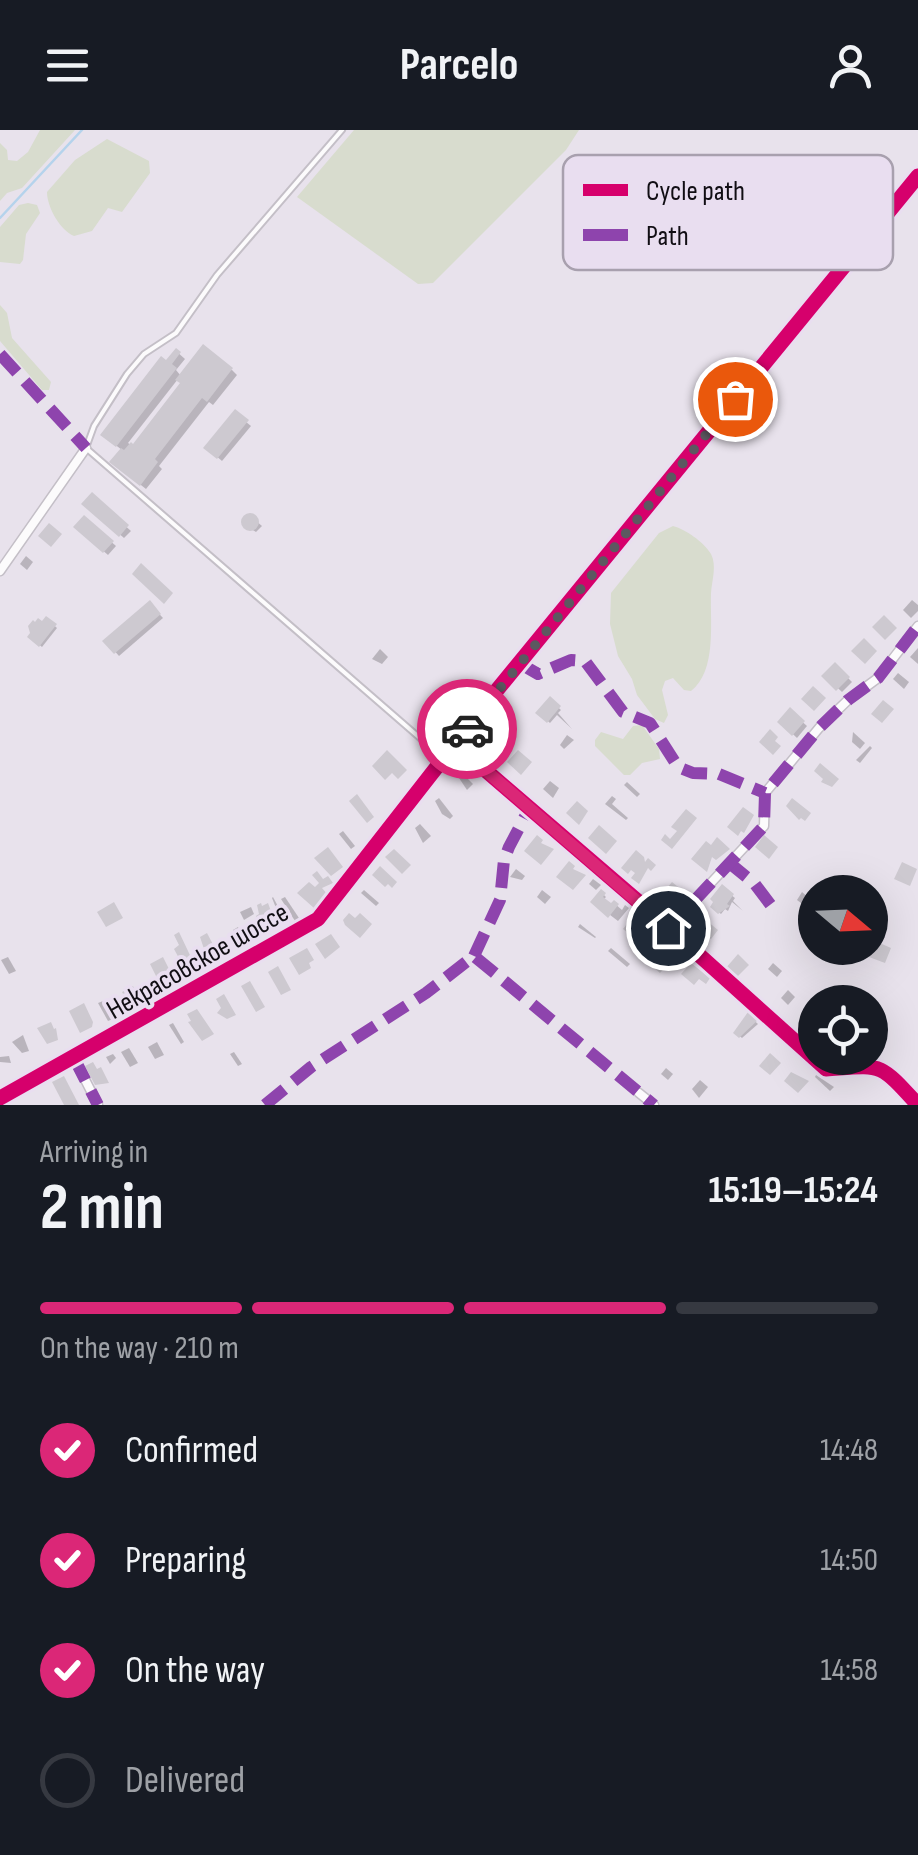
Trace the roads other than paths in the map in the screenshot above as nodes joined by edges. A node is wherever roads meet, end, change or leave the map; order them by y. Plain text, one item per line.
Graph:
1 (342, 130) edge
2 (918, 176) edge
3 (893, 207) edge
4 (841, 270) edge
5 (86, 448) junction
6 (0, 571) edge
7 (918, 626) edge
8 (455, 744) junction
9 (444, 758) junction
10 (668, 928) junction
11 (74, 1058) junction
12 (639, 1093) dead end
13 (0, 1098) edge
14 (98, 1105) edge
15 (654, 1105) edge
16 (918, 1105) edge

1 - 5 lane
2 - 3 street, Некрасовское шоссе
4 - 8 street, Некрасовское шоссе
5 - 6 street
5 - 9 lane
7 - 10 street
8 - 9 street, Некрасовское шоссе
8 - 10 street
9 - 11 street, Некрасовское шоссе
10 - 16 street
11 - 13 street, Некрасовское шоссе
11 - 14 street
12 - 15 street

